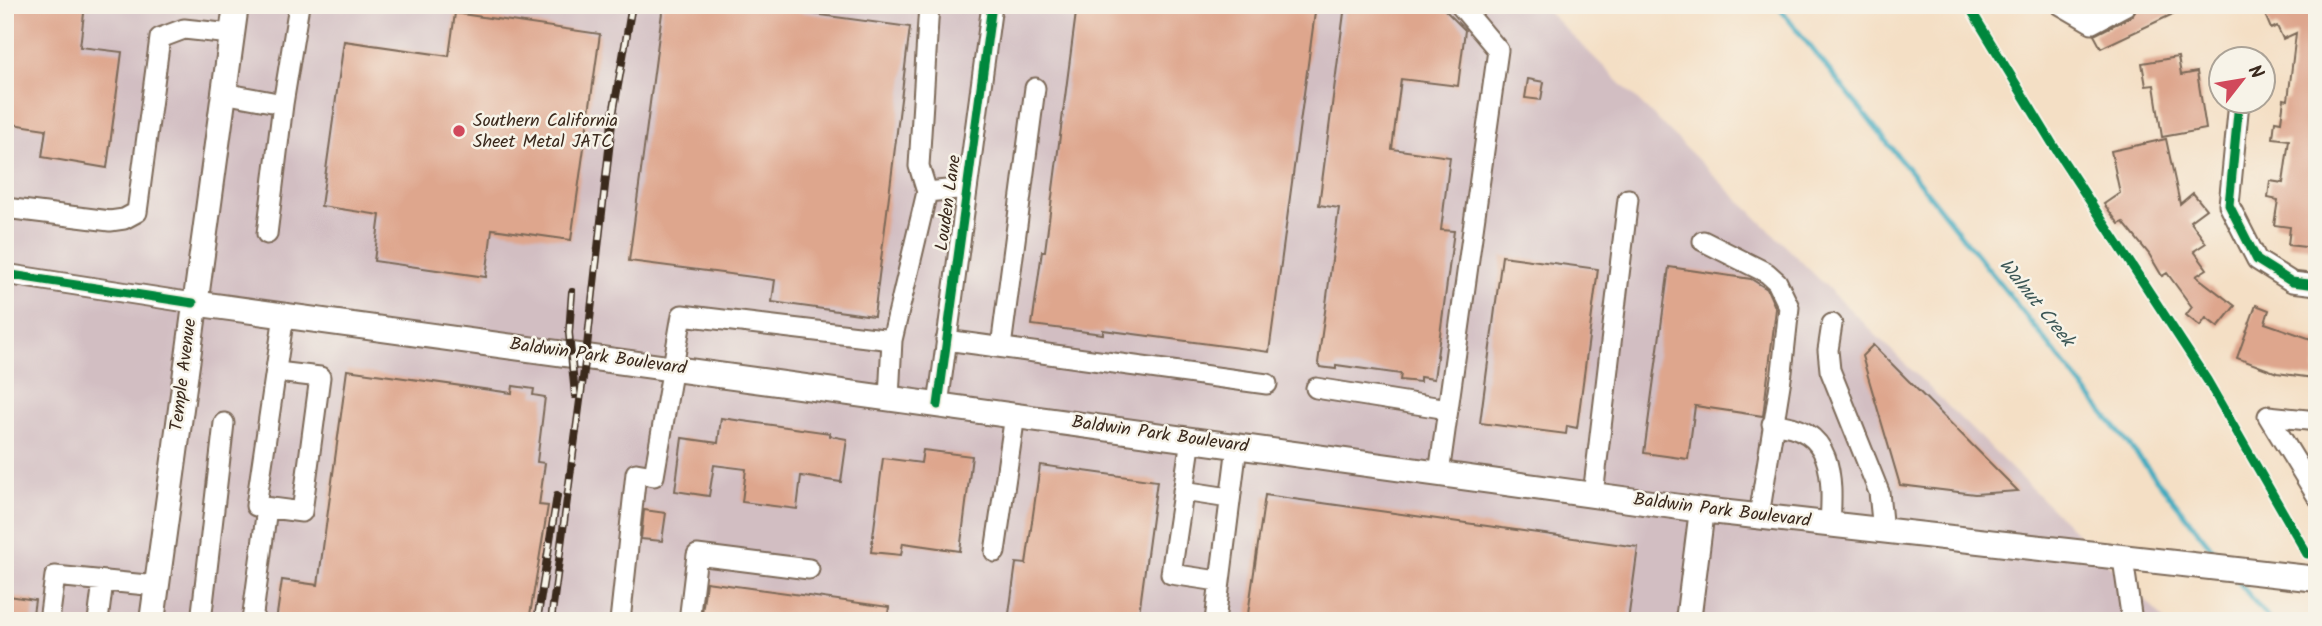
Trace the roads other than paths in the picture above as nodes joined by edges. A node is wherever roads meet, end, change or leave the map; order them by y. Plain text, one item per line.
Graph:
1 (236, 5) edge
2 (299, 5) edge
3 (929, 5) edge
4 (992, 5) edge
5 (1460, 5) edge
6 (2061, 5) edge
7 (2126, 5) edge
8 (231, 34) junction
9 (1035, 88) dead end
10 (223, 93) junction
11 (283, 104) junction
12 (2238, 116) edge
13 (967, 188) junction
14 (927, 192) junction
15 (1628, 198) dead end
16 (5, 208) edge
17 (267, 234) dead end
18 (1703, 241) dead end
19 (5, 274) edge
20 (2317, 285) edge
21 (193, 303) junction
22 (284, 315) junction
23 (1832, 324) dead end
24 (946, 340) junction
25 (892, 341) junction
26 (1001, 347) junction
27 (671, 367) junction
28 (277, 372) junction
29 (1267, 384) dead end
30 (1316, 388) dead end
31 (889, 398) junction
32 (938, 405) junction
33 (1448, 409) junction
34 (1014, 415) junction
35 (2317, 421) edge
36 (224, 423) dead end
37 (1772, 424) junction
38 (1191, 439) junction
39 (1237, 446) junction
40 (1439, 474) junction
41 (1183, 491) junction
42 (1592, 495) junction
43 (2317, 496) edge
44 (1229, 498) junction
45 (267, 508) junction
46 (1702, 510) junction
47 (1759, 516) junction
48 (1830, 525) junction
49 (1883, 531) junction
50 (995, 552) dead end
51 (2133, 560) junction
52 (809, 569) dead end
53 (2309, 578) edge
54 (103, 581) junction
55 (1218, 581) junction
56 (157, 586) junction
57 (49, 621) edge
58 (98, 621) edge
59 (152, 621) edge
60 (201, 621) edge
61 (251, 621) edge
62 (620, 621) edge
63 (689, 621) edge
64 (1215, 621) edge
65 (1688, 621) edge
66 (2132, 621) edge

1 - 8 main road, Temple Avenue
2 - 11 street
3 - 14 street
4 - 13 street, Louden Lane
5 - 33 street
6 - 7 street
8 - 10 main road, Temple Avenue
8 - 16 street
9 - 26 street
10 - 11 street
10 - 21 main road, Temple Avenue
11 - 17 street
12 - 20 street
13 - 14 street
13 - 24 street, Louden Lane
14 - 25 street
15 - 42 street
18 - 37 street
19 - 21 street, Baldwin Park Boulevard
21 - 22 main road, Baldwin Park Boulevard
21 - 56 main road, Temple Avenue
22 - 27 main road, Baldwin Park Boulevard
22 - 28 street
23 - 49 street
24 - 26 street
24 - 32 street, Louden Lane
25 - 27 street
25 - 31 street
26 - 29 street
27 - 31 main road, Baldwin Park Boulevard
27 - 62 street
28 - 45 street
28 - 45 street
30 - 33 street
31 - 32 main road, Baldwin Park Boulevard
32 - 34 main road, Baldwin Park Boulevard
33 - 40 street
34 - 38 main road, Baldwin Park Boulevard
34 - 50 street
35 - 43 street
36 - 60 street
37 - 47 street
37 - 48 street
38 - 39 main road, Baldwin Park Boulevard
38 - 41 street
39 - 40 main road, Baldwin Park Boulevard
39 - 44 street
40 - 42 main road, Baldwin Park Boulevard
41 - 44 street
41 - 55 street
42 - 46 main road, Baldwin Park Boulevard
44 - 55 street
45 - 61 street
46 - 47 main road, Baldwin Park Boulevard
46 - 65 main road
47 - 48 main road, Baldwin Park Boulevard
48 - 49 main road, Baldwin Park Boulevard
49 - 51 main road, Baldwin Park Boulevard
51 - 53 main road, Baldwin Park Boulevard
51 - 66 street
52 - 63 street
54 - 56 street
54 - 57 street
54 - 58 street
55 - 64 street
56 - 59 main road, Temple Avenue

